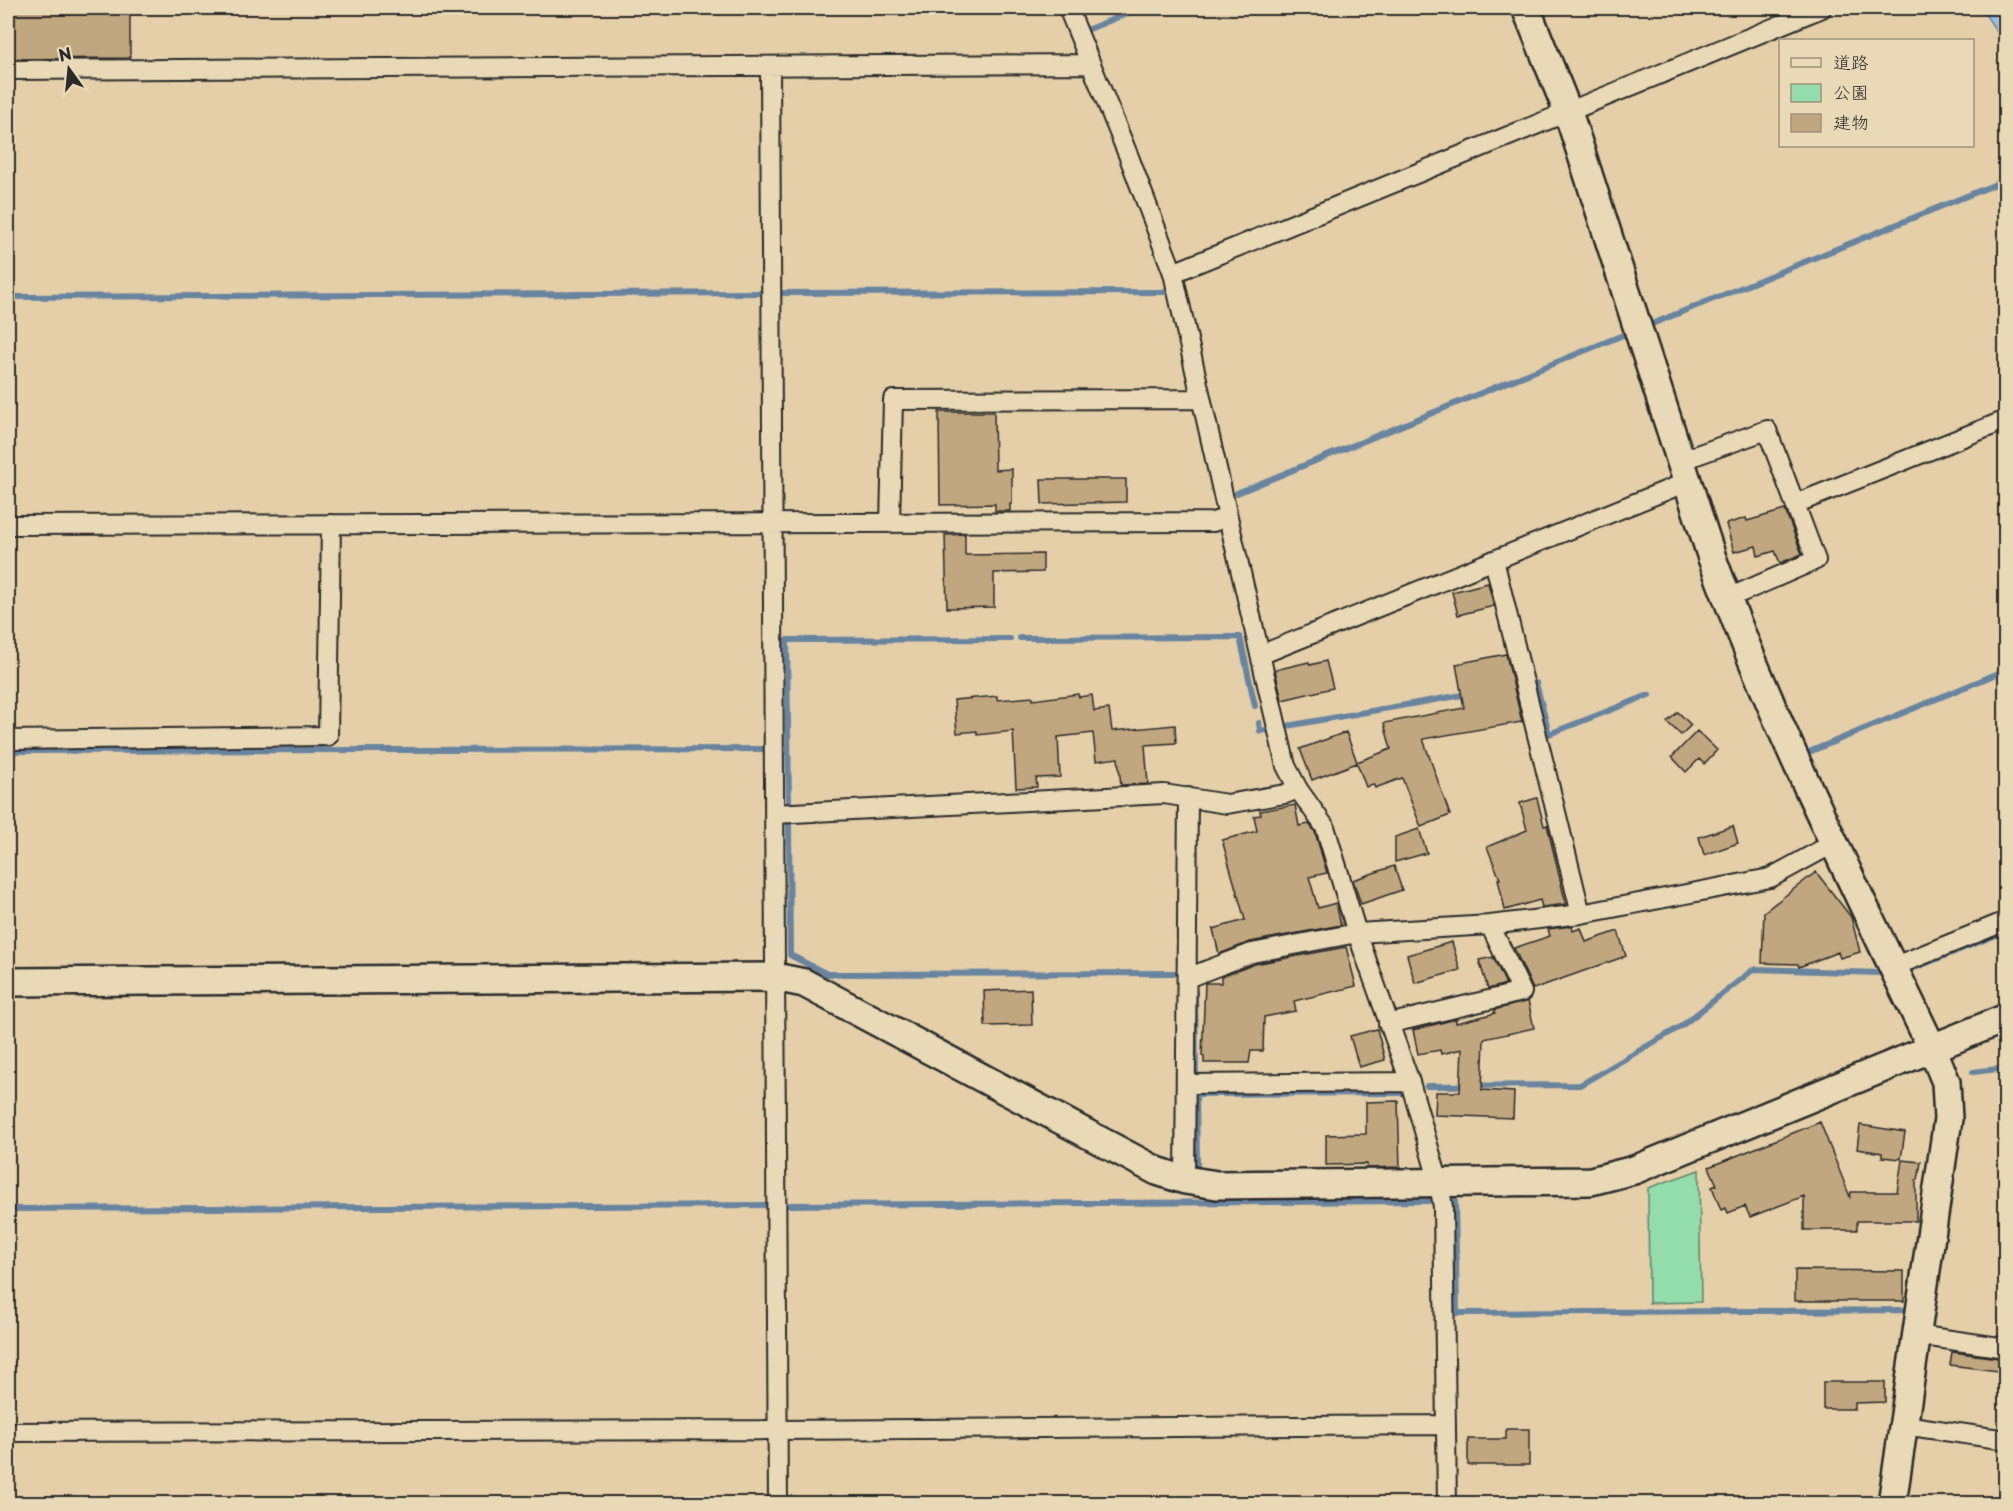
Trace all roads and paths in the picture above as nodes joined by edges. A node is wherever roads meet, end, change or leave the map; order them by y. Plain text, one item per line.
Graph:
1 (1068, 8) edge
2 (1526, 8) edge
3 (1822, 8) edge
4 (1091, 64) junction
5 (770, 67) junction
6 (8, 70) edge
7 (1568, 112) junction
8 (1173, 273) junction
9 (1201, 399) junction
10 (2006, 420) edge
11 (1684, 472) junction
12 (1795, 504) junction
13 (1228, 517) junction
14 (772, 523) junction
15 (890, 523) junction
16 (330, 524) junction
17 (8, 525) edge
18 (1494, 560) junction
19 (1726, 599) junction
20 (1260, 655) junction
21 (8, 741) edge
22 (1298, 789) junction
23 (1188, 797) junction
24 (774, 814) junction
25 (1834, 843) junction
26 (1581, 914) junction
27 (2006, 921) edge
28 (1490, 925) junction
29 (1357, 933) junction
30 (1893, 967) junction
31 (775, 977) junction
32 (1186, 978) junction
33 (8, 982) edge
34 (2006, 1018) edge
35 (1388, 1024) junction
36 (1932, 1048) junction
37 (1410, 1082) junction
38 (1186, 1084) junction
39 (1185, 1180) junction
40 (1439, 1183) junction
41 (1916, 1335) junction
42 (2006, 1348) edge
43 (1446, 1425) junction
44 (1904, 1425) junction
45 (777, 1430) junction
46 (8, 1432) edge
47 (2006, 1440) edge
48 (778, 1503) edge
49 (1447, 1503) edge
50 (1892, 1503) edge

1 - 4 street
2 - 7 street
3 - 7 street
4 - 5 street
4 - 8 street
5 - 6 street
5 - 14 street
7 - 8 street
7 - 11 street
8 - 9 street
9 - 13 street
9 - 15 street
10 - 12 street
11 - 12 street
11 - 18 street
11 - 19 street
12 - 19 street
13 - 15 street
13 - 20 street
14 - 15 street
14 - 16 street
14 - 24 street
16 - 17 street
16 - 21 street
18 - 20 street
18 - 26 street
19 - 25 street
20 - 22 street
22 - 23 street
22 - 29 street
23 - 24 street
23 - 32 street
24 - 31 street
25 - 26 street
25 - 30 street
26 - 28 street
27 - 30 street
28 - 29 street
28 - 35 street
29 - 32 street
29 - 35 street
30 - 36 street
31 - 33 street
31 - 39 street
31 - 45 street
32 - 38 street
34 - 36 street
35 - 37 street
36 - 40 street
36 - 41 street
37 - 38 street
37 - 40 street
38 - 39 street
39 - 40 street
40 - 43 street
41 - 42 street
41 - 44 street
43 - 45 street
43 - 49 street
44 - 47 street
44 - 50 street
45 - 46 street
45 - 48 street

